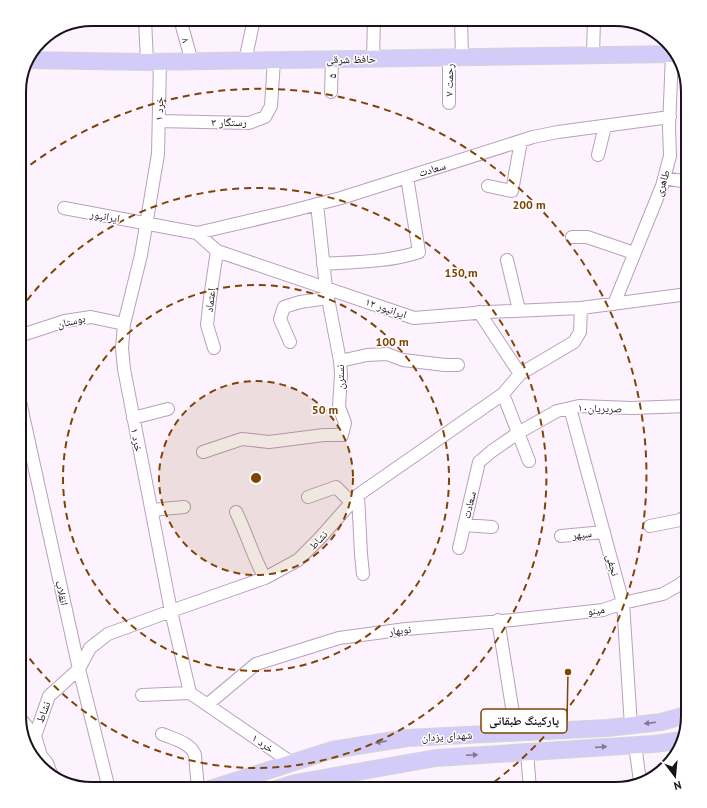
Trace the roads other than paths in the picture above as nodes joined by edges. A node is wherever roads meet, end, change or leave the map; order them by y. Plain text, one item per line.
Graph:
1 (146, 26) edge
2 (182, 26) edge
3 (252, 26) edge
4 (374, 26) edge
5 (460, 26) edge
6 (594, 26) edge
7 (668, 54) edge
8 (593, 55) junction
9 (456, 57) junction
10 (332, 59) junction
11 (373, 59) junction
12 (34, 60) edge
13 (274, 60) junction
14 (245, 61) junction
15 (673, 61) edge
16 (154, 62) junction
17 (192, 62) junction
18 (331, 92) dead end
19 (449, 103) dead end
20 (670, 117) junction
21 (159, 121) junction
22 (605, 126) junction
23 (521, 141) junction
24 (598, 155) dead end
25 (407, 177) junction
26 (664, 178) junction
27 (681, 181) edge
28 (488, 186) dead end
29 (317, 204) junction
30 (64, 208) dead end
31 (147, 223) junction
32 (197, 233) junction
33 (572, 237) dead end
34 (217, 251) junction
35 (634, 254) junction
36 (507, 260) dead end
37 (323, 264) junction
38 (327, 293) junction
39 (681, 295) edge
40 (614, 304) junction
41 (580, 308) junction
42 (519, 310) junction
43 (479, 312) junction
44 (124, 324) junction
45 (26, 334) edge
46 (290, 342) dead end
47 (214, 348) dead end
48 (340, 362) junction
49 (458, 365) dead end
50 (520, 374) junction
51 (503, 394) junction
52 (681, 406) edge
53 (570, 408) junction
54 (168, 409) dead end
55 (133, 418) junction
56 (26, 431) edge
57 (518, 433) junction
58 (203, 452) dead end
59 (529, 461) dead end
60 (479, 462) joint
61 (308, 497) dead end
62 (354, 498) junction
63 (184, 507) dead end
64 (152, 510) junction
65 (236, 512) dead end
66 (681, 520) edge
67 (464, 525) junction
68 (650, 526) dead end
69 (492, 527) dead end
70 (604, 532) junction
71 (560, 536) dead end
72 (459, 548) dead end
73 (363, 574) dead end
74 (266, 578) junction
75 (681, 583) edge
76 (623, 604) junction
77 (171, 611) junction
78 (498, 620) junction
79 (79, 669) junction
80 (190, 693) junction
81 (142, 695) dead end
82 (208, 704) junction
83 (681, 717) edge
84 (27, 726) edge
85 (631, 726) junction
86 (516, 732) junction
87 (162, 734) dead end
88 (35, 736) junction
89 (454, 736) junction
90 (407, 738) junction
91 (677, 741) edge
92 (636, 745) junction
93 (37, 752) edge
94 (527, 752) junction
95 (451, 756) junction
96 (410, 762) junction
97 (292, 763) junction
98 (640, 778) edge
99 (107, 782) edge
100 (197, 782) edge
101 (232, 782) edge
102 (314, 782) edge
103 (529, 782) edge

1 - 16 street, خرد ۱
2 - 17 street, ۸
3 - 14 street
4 - 11 street
5 - 9 street, رحمت ۷
6 - 8 street
7 - 8 main road, حافظ شرقی
8 - 9 main road, حافظ شرقی
9 - 11 main road, حافظ شرقی
9 - 19 street, رحمت ۷
10 - 11 main road, حافظ شرقی
10 - 13 main road, حافظ شرقی
10 - 18 street, ۵
12 - 16 main road, حافظ شرقی
13 - 14 main road, حافظ شرقی
13 - 21 street, رستگار ۳
14 - 17 main road, حافظ شرقی
15 - 20 street, طاهری
16 - 17 main road, حافظ شرقی
16 - 21 street, خرد ۱
20 - 22 street, سعادت
20 - 26 street, طاهری
21 - 31 street, خرد ۱
22 - 23 street, سعادت
22 - 24 street
23 - 25 street, سعادت
23 - 28 street
25 - 29 street, سعادت
25 - 37 street
26 - 27 street
26 - 35 street, طاهری
29 - 32 street, سعادت
29 - 37 street, نسترن
30 - 31 street, ایرانپور
31 - 32 street
31 - 44 street, خرد ۱
32 - 34 street, ایرانپور ۱۲
33 - 35 street
34 - 38 street, ایرانپور ۱۲
34 - 47 street, اعتماد
35 - 40 street, طاهری
36 - 42 street
37 - 38 street, نسترن
38 - 43 street, ایرانپور ۱۲
38 - 46 street
38 - 48 street, نسترن
39 - 40 street, ایرانپور ۱۲
40 - 41 street, ایرانپور ۱۲
41 - 42 street, ایرانپور ۱۲
41 - 50 street, نشاط
42 - 43 street, ایرانپور ۱۲
43 - 50 street
44 - 45 street, بوستان
44 - 55 street, خرد ۱
48 - 49 street
48 - 58 street, نسترن
50 - 51 street, نشاط
51 - 57 street
51 - 62 street, نشاط
52 - 53 street, صریریان۱۰
53 - 57 street, صریریان۱۰
53 - 70 street, نجفی
54 - 55 street
55 - 64 street, خرد ۱
56 - 79 street, انقلاب
57 - 59 street
57 - 60 street, صریریان۱۰
60 - 67 street, سعادت
61 - 62 street
62 - 73 street
62 - 74 street, نشاط
63 - 64 street
64 - 77 street, خرد ۱
65 - 74 street
66 - 68 street
67 - 69 street
67 - 72 street, سعادت
70 - 71 street, سپهر
70 - 76 street, نجفی
74 - 77 street, نشاط
75 - 76 street, مینو
76 - 78 street, مینو
76 - 85 street, نجفی
77 - 79 street, نشاط
77 - 80 street, خرد ۱
78 - 82 street, نوبهار
78 - 86 street
79 - 88 street, نشاط
79 - 99 street, انقلاب
80 - 81 street
80 - 82 street, خرد ۱
82 - 97 street, خرد ۱
83 -> 85 main road, شهدای یزدان
84 - 88 street
85 - 86 main road, شهدای یزدان
86 - 89 main road, شهدای یزدان
87 - 100 street
88 - 93 street
89 - 90 main road, شهدای یزدان
89 - 95 main road
90 - 96 main road
90 -> 97 main road, شهدای یزدان
91 - 92 main road, شهدای یزدان
94 -> 92 main road, شهدای یزدان
92 - 98 street
95 -> 94 main road, شهدای یزدان
94 - 103 street
95 - 96 main road, شهدای یزدان
96 - 102 main road, شهدای یزدان
97 - 101 main road, شهدای یزدان

